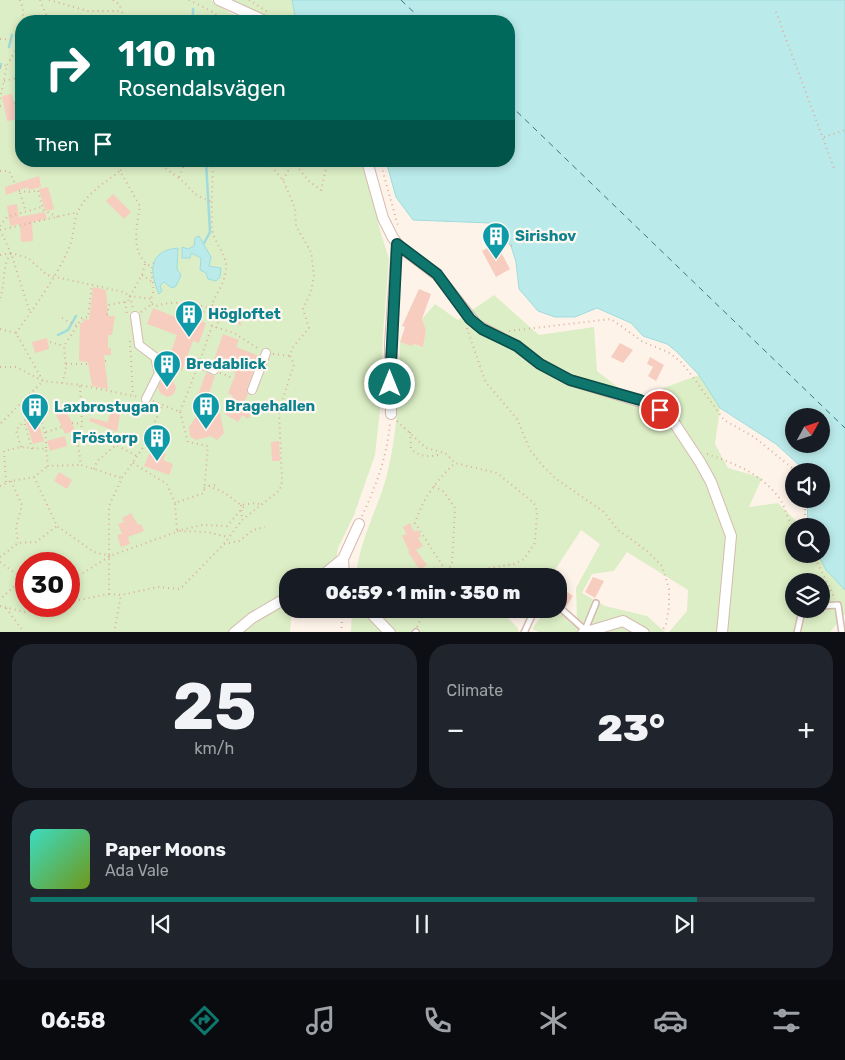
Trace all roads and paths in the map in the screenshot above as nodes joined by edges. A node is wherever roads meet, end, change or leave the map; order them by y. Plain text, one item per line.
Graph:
1 (20, 0) edge
2 (40, 0) edge
3 (49, 0) edge
4 (113, 0) edge
5 (189, 0) edge
6 (219, 0) edge
7 (249, 0) edge
8 (121, 11) junction
9 (776, 12) dead end
10 (23, 15) edge
11 (46, 15) edge
12 (125, 15) edge
13 (217, 15) edge
14 (252, 15) edge
15 (272, 15) edge
16 (2, 39) edge
17 (15, 40) edge
18 (15, 51) edge
19 (7, 65) junction
20 (1, 67) edge
21 (15, 78) edge
22 (4, 81) junction
23 (0, 99) edge
24 (4, 105) dead end
25 (0, 106) edge
26 (845, 130) edge
27 (823, 137) junction
28 (122, 167) edge
29 (163, 167) edge
30 (183, 167) edge
31 (213, 167) edge
32 (272, 167) edge
33 (290, 167) edge
34 (297, 167) edge
35 (325, 167) edge
36 (369, 167) edge
37 (382, 167) edge
38 (0, 171) edge
39 (120, 171) junction
40 (835, 171) dead end
41 (179, 177) junction
42 (283, 180) junction
43 (15, 183) dead end
44 (212, 202) junction
45 (42, 207) junction
46 (26, 212) junction
47 (78, 212) junction
48 (59, 218) junction
49 (0, 226) edge
50 (0, 230) edge
51 (515, 242) dead end
52 (397, 244) junction
53 (511, 246) dead end
54 (11, 253) junction
55 (0, 255) edge
56 (156, 259) dead end
57 (145, 264) junction
58 (152, 267) junction
59 (142, 275) junction
60 (54, 277) junction
61 (152, 282) junction
62 (92, 284) junction
63 (130, 296) junction
64 (0, 298) edge
65 (151, 299) junction
66 (125, 302) junction
67 (152, 304) junction
68 (212, 305) junction
69 (209, 308) junction
70 (30, 313) junction
71 (108, 314) dead end
72 (62, 318) dead end
73 (131, 318) junction
74 (470, 319) junction
75 (77, 326) junction
76 (212, 326) junction
77 (0, 328) edge
78 (216, 328) junction
79 (16, 333) junction
80 (129, 335) dead end
81 (495, 335) junction
82 (50, 342) dead end
83 (64, 346) junction
84 (266, 353) junction
85 (290, 356) junction
86 (200, 363) junction
87 (66, 364) junction
88 (88, 364) dead end
89 (0, 368) edge
90 (214, 370) joint
91 (233, 378) dead end
92 (43, 381) junction
93 (62, 383) junction
94 (80, 385) junction
95 (252, 390) dead end
96 (28, 396) junction
97 (133, 396) junction
98 (146, 399) junction
99 (163, 404) junction
100 (35, 410) junction
101 (180, 412) junction
102 (391, 414) junction
103 (24, 421) junction
104 (72, 423) dead end
105 (0, 424) edge
106 (82, 424) junction
107 (62, 428) dead end
108 (46, 432) junction
109 (410, 432) junction
110 (21, 447) junction
111 (32, 449) junction
112 (46, 449) junction
113 (4, 451) junction
114 (0, 452) edge
115 (445, 454) junction
116 (695, 454) junction
117 (137, 456) junction
118 (456, 463) junction
119 (786, 463) edge
120 (133, 464) junction
121 (81, 465) junction
122 (48, 466) junction
123 (94, 469) junction
124 (34, 477) junction
125 (122, 478) junction
126 (11, 481) junction
127 (6, 482) junction
128 (215, 485) dead end
129 (0, 486) edge
130 (209, 486) junction
131 (434, 486) junction
132 (204, 488) junction
133 (175, 503) junction
134 (246, 504) junction
135 (241, 505) junction
136 (262, 505) junction
137 (788, 518) edge
138 (242, 520) junction
139 (359, 524) joint
140 (57, 526) junction
141 (266, 527) dead end
142 (177, 531) junction
143 (228, 537) junction
144 (18, 543) junction
145 (224, 544) junction
146 (110, 556) junction
147 (0, 557) edge
148 (343, 558) junction
149 (0, 562) edge
150 (817, 563) edge
151 (331, 568) edge
152 (344, 568) edge
153 (443, 568) edge
154 (450, 568) edge
155 (490, 568) edge
156 (15, 573) edge
157 (80, 574) edge
158 (15, 586) edge
159 (109, 594) junction
160 (121, 595) junction
161 (0, 599) edge
162 (80, 600) edge
163 (279, 602) edge
164 (596, 603) dead end
165 (830, 605) edge
166 (838, 605) junction
167 (0, 606) edge
168 (6, 608) junction
169 (15, 610) edge
170 (567, 615) edge
171 (342, 618) edge
172 (376, 618) edge
173 (422, 618) edge
174 (531, 618) edge
175 (800, 618) edge
176 (23, 631) dead end
177 (114, 632) edge
178 (234, 632) edge
179 (341, 632) edge
180 (390, 632) edge
181 (416, 632) edge
182 (524, 632) edge
183 (584, 632) edge
184 (644, 632) edge
185 (661, 632) edge
186 (722, 632) edge
187 (797, 632) edge
188 (842, 632) edge

1 - 10 path
2 - 11 path
3 - 8 path
4 - 8 path
5 - 13 path
6 - 14 street
7 - 15 path
8 - 12 path
9 - 27 path
16 - 17 path
18 - 19 path
19 - 20 path
19 - 22 path
21 - 22 path
22 - 23 path
24 - 25 path
26 - 27 path
27 - 40 path
28 - 39 path
29 - 41 path
30 - 41 path
31 - 44 path
32 - 42 path
33 - 42 path
34 - 35 path
36 - 52 street
37 - 52 path
38 - 43 path
39 - 47 path
39 - 57 path
41 - 44 path
42 - 85 path
44 - 68 path
45 - 46 path
45 - 46 path
45 - 48 path
46 - 49 path
47 - 48 path
47 - 60 path
48 - 50 path
50 - 54 path
51 - 53 path
52 - 74 street
52 - 102 street
54 - 55 path
54 - 60 path
54 - 64 path
54 - 70 path
56 - 58 path
57 - 58 path
57 - 59 path
58 - 61 path
59 - 61 path
59 - 63 path
60 - 62 path
60 - 70 path
61 - 65 path
62 - 63 path
62 - 75 path
63 - 65 path
63 - 66 path
63 - 73 path
65 - 67 path
66 - 71 path
66 - 73 path
67 - 69 path
67 - 73 path
68 - 69 path
68 - 78 path
69 - 76 path
70 - 79 path
72 - 75 path
73 - 98 street
74 - 81 street
74 - 185 path
75 - 83 path
76 - 78 path
76 - 86 path
77 - 79 path
78 - 84 path
79 - 92 path
80 - 97 path
81 - 116 street
81 - 119 path
82 - 83 path
83 - 87 path
84 - 85 path
84 - 95 street
85 - 136 path
86 - 90 street
86 - 101 path
87 - 88 path
87 - 93 path
89 - 92 path
90 - 91 path
92 - 93 path
92 - 96 path
93 - 94 path
94 - 97 path
94 - 106 path
96 - 100 path
96 - 105 path
97 - 98 path
98 - 99 path
99 - 101 path
99 - 117 path
100 - 103 path
100 - 108 path
101 - 132 path
102 - 109 path
102 - 139 path
103 - 110 path
103 - 111 path
104 - 106 path
106 - 121 path
107 - 108 path
108 - 112 path
109 - 115 path
109 - 115 path
110 - 111 path
110 - 113 path
111 - 112 path
112 - 122 path
113 - 114 path
113 - 127 path
115 - 118 path
116 - 137 path
116 - 186 street
117 - 120 path
117 - 123 path
118 - 131 path
118 - 155 path
120 - 125 path
120 - 133 path
121 - 122 path
121 - 123 path
122 - 124 path
123 - 125 path
124 - 126 path
124 - 140 path
125 - 146 path
126 - 127 path
126 - 144 path
127 - 129 path
128 - 130 path
130 - 132 path
130 - 135 path
131 - 153 path
131 - 154 path
132 - 133 path
133 - 142 path
134 - 135 path
134 - 136 path
134 - 142 path, bridge
135 - 138 path
136 - 138 path
138 - 143 path
139 - 148 street
140 - 144 path
140 - 146 path
141 - 145 path
142 - 143 path
142 - 146 path
143 - 145 path
144 - 147 path
145 - 160 path
146 - 157 path
146 - 159 path
148 - 151 street
148 - 152 street
149 - 156 path
150 - 166 path
158 - 161 path
159 - 160 path
159 - 162 path
160 - 177 path
163 - 178 street
164 - 183 lane
165 - 166 lane
166 - 188 lane
167 - 168 path
168 - 169 path
168 - 176 path
170 - 183 lane
171 - 179 path
172 - 180 street
173 - 181 path
174 - 182 lane
175 - 187 lane
183 - 184 street

